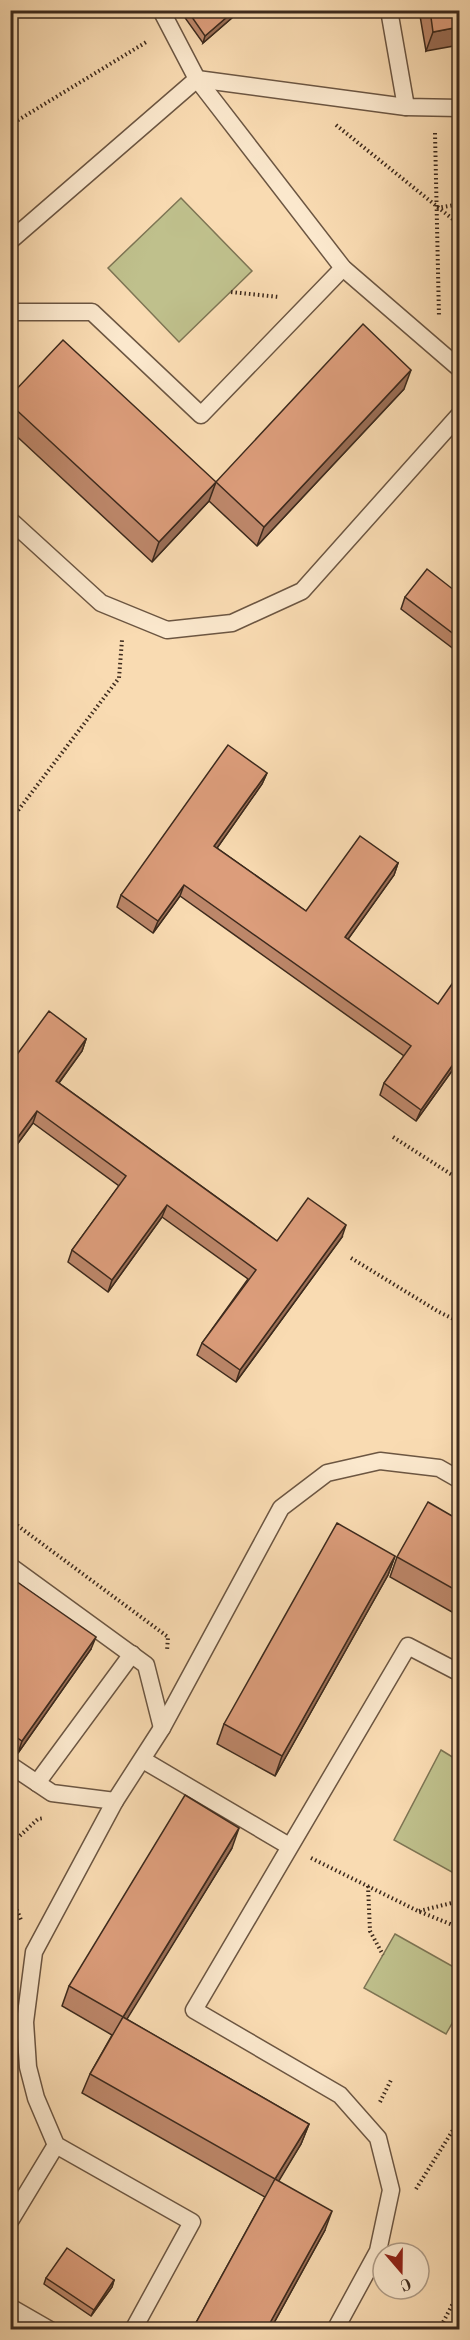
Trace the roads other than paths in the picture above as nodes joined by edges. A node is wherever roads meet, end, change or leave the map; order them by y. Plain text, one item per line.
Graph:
1 (389, 10) edge
2 (166, 16) edge
3 (197, 79) junction
4 (406, 107) junction
5 (459, 108) edge
6 (10, 241) edge
7 (343, 268) junction
8 (10, 312) edge
9 (459, 369) edge
10 (459, 414) edge
11 (10, 520) edge
12 (459, 1480) edge
13 (10, 1566) edge
14 (132, 1654) junction
15 (459, 1673) edge
16 (162, 1728) junction
17 (143, 1760) junction
18 (10, 1765) edge
19 (37, 1783) junction
20 (115, 1801) junction
21 (289, 1846) junction
22 (56, 2145) junction
23 (10, 2221) edge
24 (10, 2307) edge
25 (50, 2330) edge
26 (133, 2330) edge
27 (335, 2330) edge

1 - 4 lane
2 - 3 lane
3 - 4 lane
3 - 6 lane
3 - 7 lane
4 - 5 lane
7 - 8 lane
7 - 9 lane
10 - 11 lane
12 - 16 lane
13 - 14 lane
14 - 16 lane
14 - 19 lane
15 - 21 lane
16 - 17 lane
17 - 20 lane
17 - 21 lane
18 - 19 lane
19 - 20 lane
20 - 22 lane
21 - 27 lane
22 - 23 lane
22 - 26 lane
24 - 25 lane

